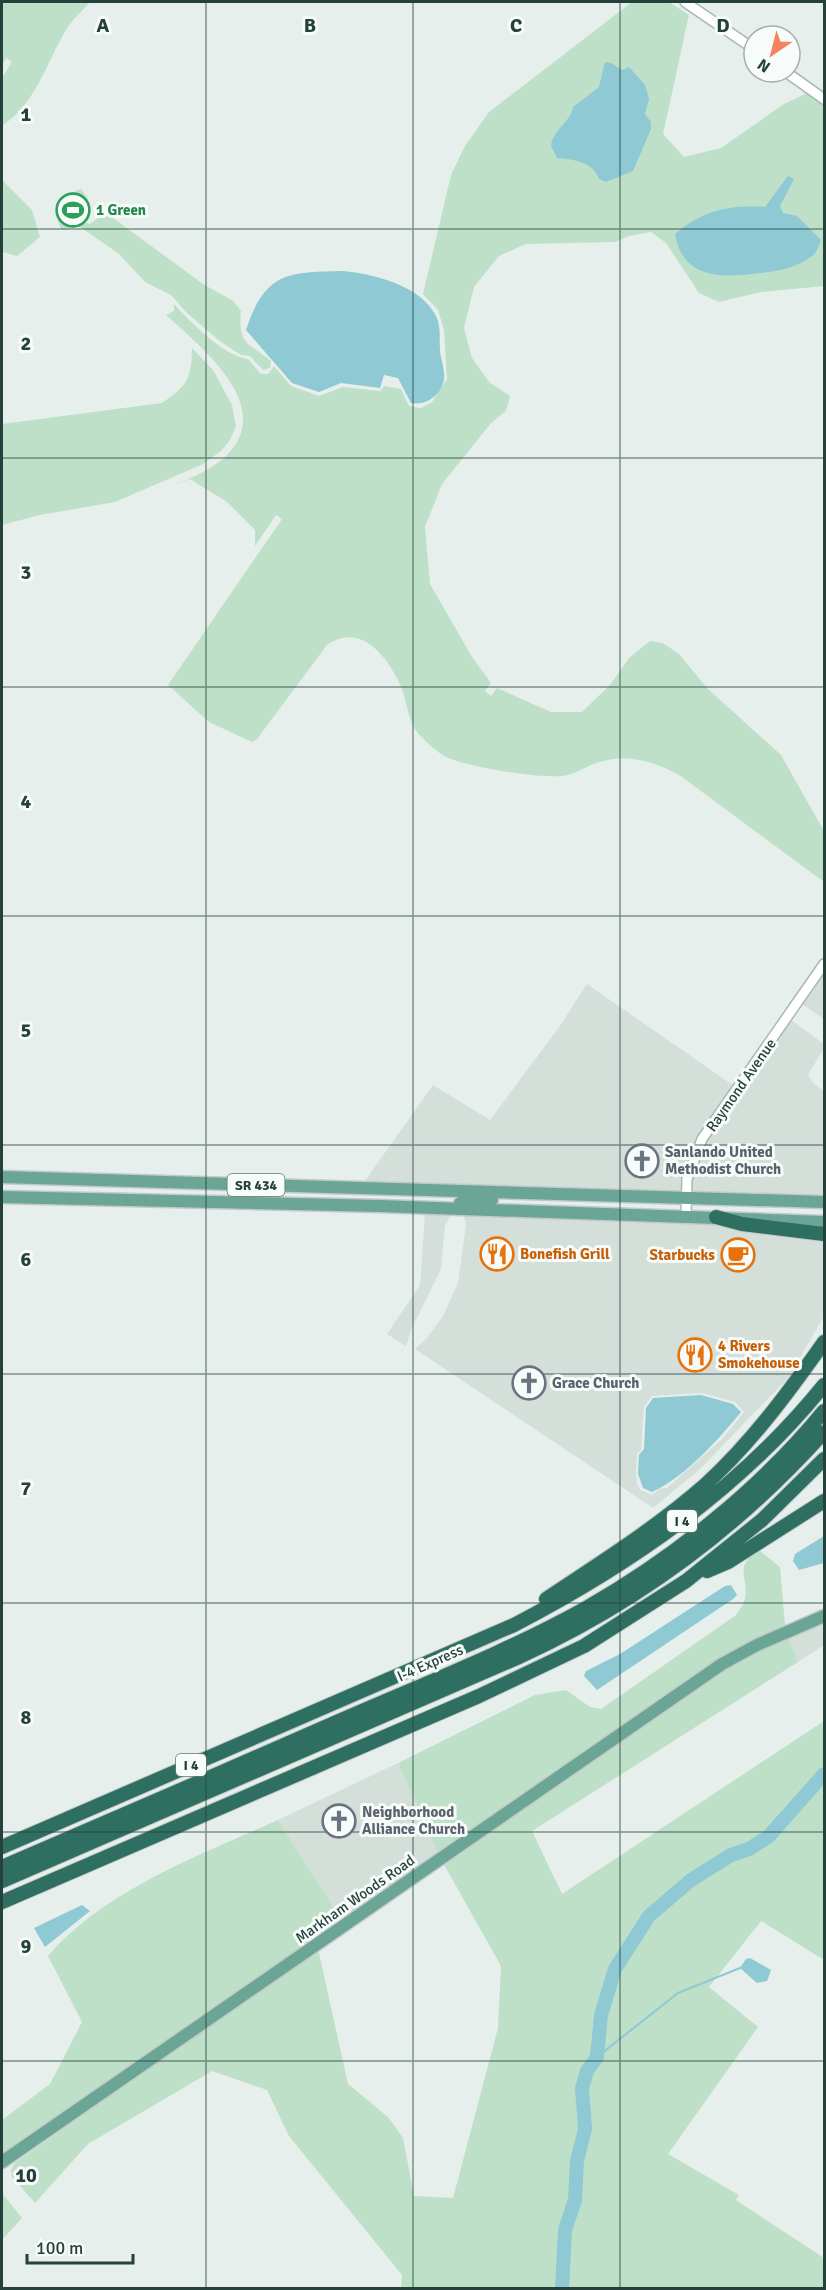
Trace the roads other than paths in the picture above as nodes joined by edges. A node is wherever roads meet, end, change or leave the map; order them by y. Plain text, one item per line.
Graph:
1 (685, 2) edge
2 (742, 41) edge
3 (802, 83) edge
4 (825, 99) edge
5 (825, 964) edge
6 (2, 1177) edge
7 (157, 1182) junction
8 (461, 1191) junction
9 (546, 1193) junction
10 (2, 1197) edge
11 (686, 1199) junction
12 (84, 1200) junction
13 (825, 1202) edge
14 (380, 1206) junction
15 (458, 1209) junction
16 (686, 1216) junction
17 (716, 1217) junction
18 (825, 1222) edge
19 (825, 1234) edge
20 (825, 1342) edge
21 (825, 1385) edge
22 (825, 1411) edge
23 (825, 1432) edge
24 (825, 1459) edge
25 (825, 1501) edge
26 (686, 1581) junction
27 (825, 1616) edge
28 (514, 1625) junction
29 (2, 1847) edge
30 (2, 1867) edge
31 (2, 1881) edge
32 (2, 1902) edge
33 (2, 2162) edge

1 - 2 street
3 - 4 street
5 - 11 street, Raymond Avenue
6 - 7 main road, SR 434
7 - 8 main road, SR 434
7 - 12 main road
8 - 9 main road, SR 434
8 - 14 main road
9 - 11 main road, SR 434
9 - 15 main road
10 - 12 main road, SR 434
11 - 13 main road, SR 434
11 - 16 street, Raymond Avenue
12 - 14 main road, SR 434
14 - 15 main road, SR 434
15 - 16 main road, SR 434
16 - 17 main road, SR 434
17 - 18 main road, SR 434
17 - 19 highway
20 - 28 highway
21 - 28 highway, I 4
22 - 30 highway, I-4 Express
23 - 31 highway, I-4 Express
24 - 26 highway
25 - 26 highway
26 - 32 highway
27 - 33 main road, Markham Woods Road
28 - 29 highway, I 4

